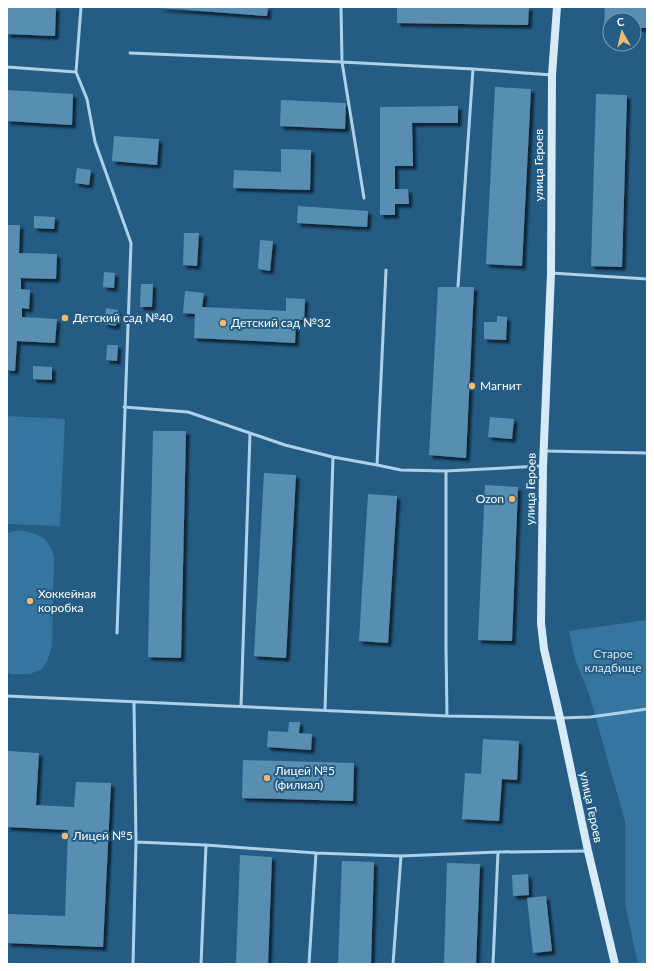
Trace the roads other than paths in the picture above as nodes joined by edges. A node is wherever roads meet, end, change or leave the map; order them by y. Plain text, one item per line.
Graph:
1 (81, 7) edge
2 (341, 7) edge
3 (557, 7) edge
4 (130, 53) dead end
5 (342, 62) junction
6 (7, 67) edge
7 (473, 69) junction
8 (76, 72) junction
9 (552, 75) junction
10 (364, 198) dead end
11 (386, 270) dead end
12 (551, 273) junction
13 (647, 279) edge
14 (458, 286) dead end
15 (124, 407) junction
16 (250, 433) junction
17 (544, 451) junction
18 (647, 453) edge
19 (333, 457) junction
20 (377, 465) junction
21 (543, 466) junction
22 (446, 471) junction
23 (117, 633) dead end
24 (7, 696) edge
25 (134, 702) junction
26 (241, 707) junction
27 (647, 709) edge
28 (326, 710) junction
29 (447, 716) junction
30 (560, 718) junction
31 (136, 842) junction
32 (206, 845) junction
33 (588, 851) junction
34 (498, 852) junction
35 (316, 853) junction
36 (401, 856) junction
37 (134, 964) edge
38 (201, 964) edge
39 (309, 964) edge
40 (393, 964) edge
41 (493, 964) edge
42 (615, 964) edge

1 - 8 lane
2 - 5 lane
3 - 9 street, улица Героев
4 - 5 lane
5 - 7 lane
5 - 10 lane
6 - 8 lane
7 - 9 lane
7 - 14 lane
8 - 15 lane
9 - 12 street, улица Героев
11 - 20 lane
12 - 13 lane
12 - 17 street, улица Героев
15 - 16 lane
15 - 23 lane
16 - 19 lane
16 - 26 lane
17 - 18 lane
17 - 21 street, улица Героев
19 - 20 lane
19 - 28 lane
20 - 22 lane
21 - 22 lane
21 - 30 street, улица Героев
22 - 29 lane
24 - 25 lane
25 - 26 lane
25 - 31 lane
26 - 28 lane
27 - 30 lane
28 - 29 lane
29 - 30 lane
30 - 33 street, улица Героев
31 - 32 lane
31 - 37 lane
32 - 35 lane
32 - 38 lane
33 - 34 lane
33 - 42 street, улица Героев
34 - 36 lane
34 - 41 lane
35 - 36 lane
35 - 39 lane
36 - 40 lane

